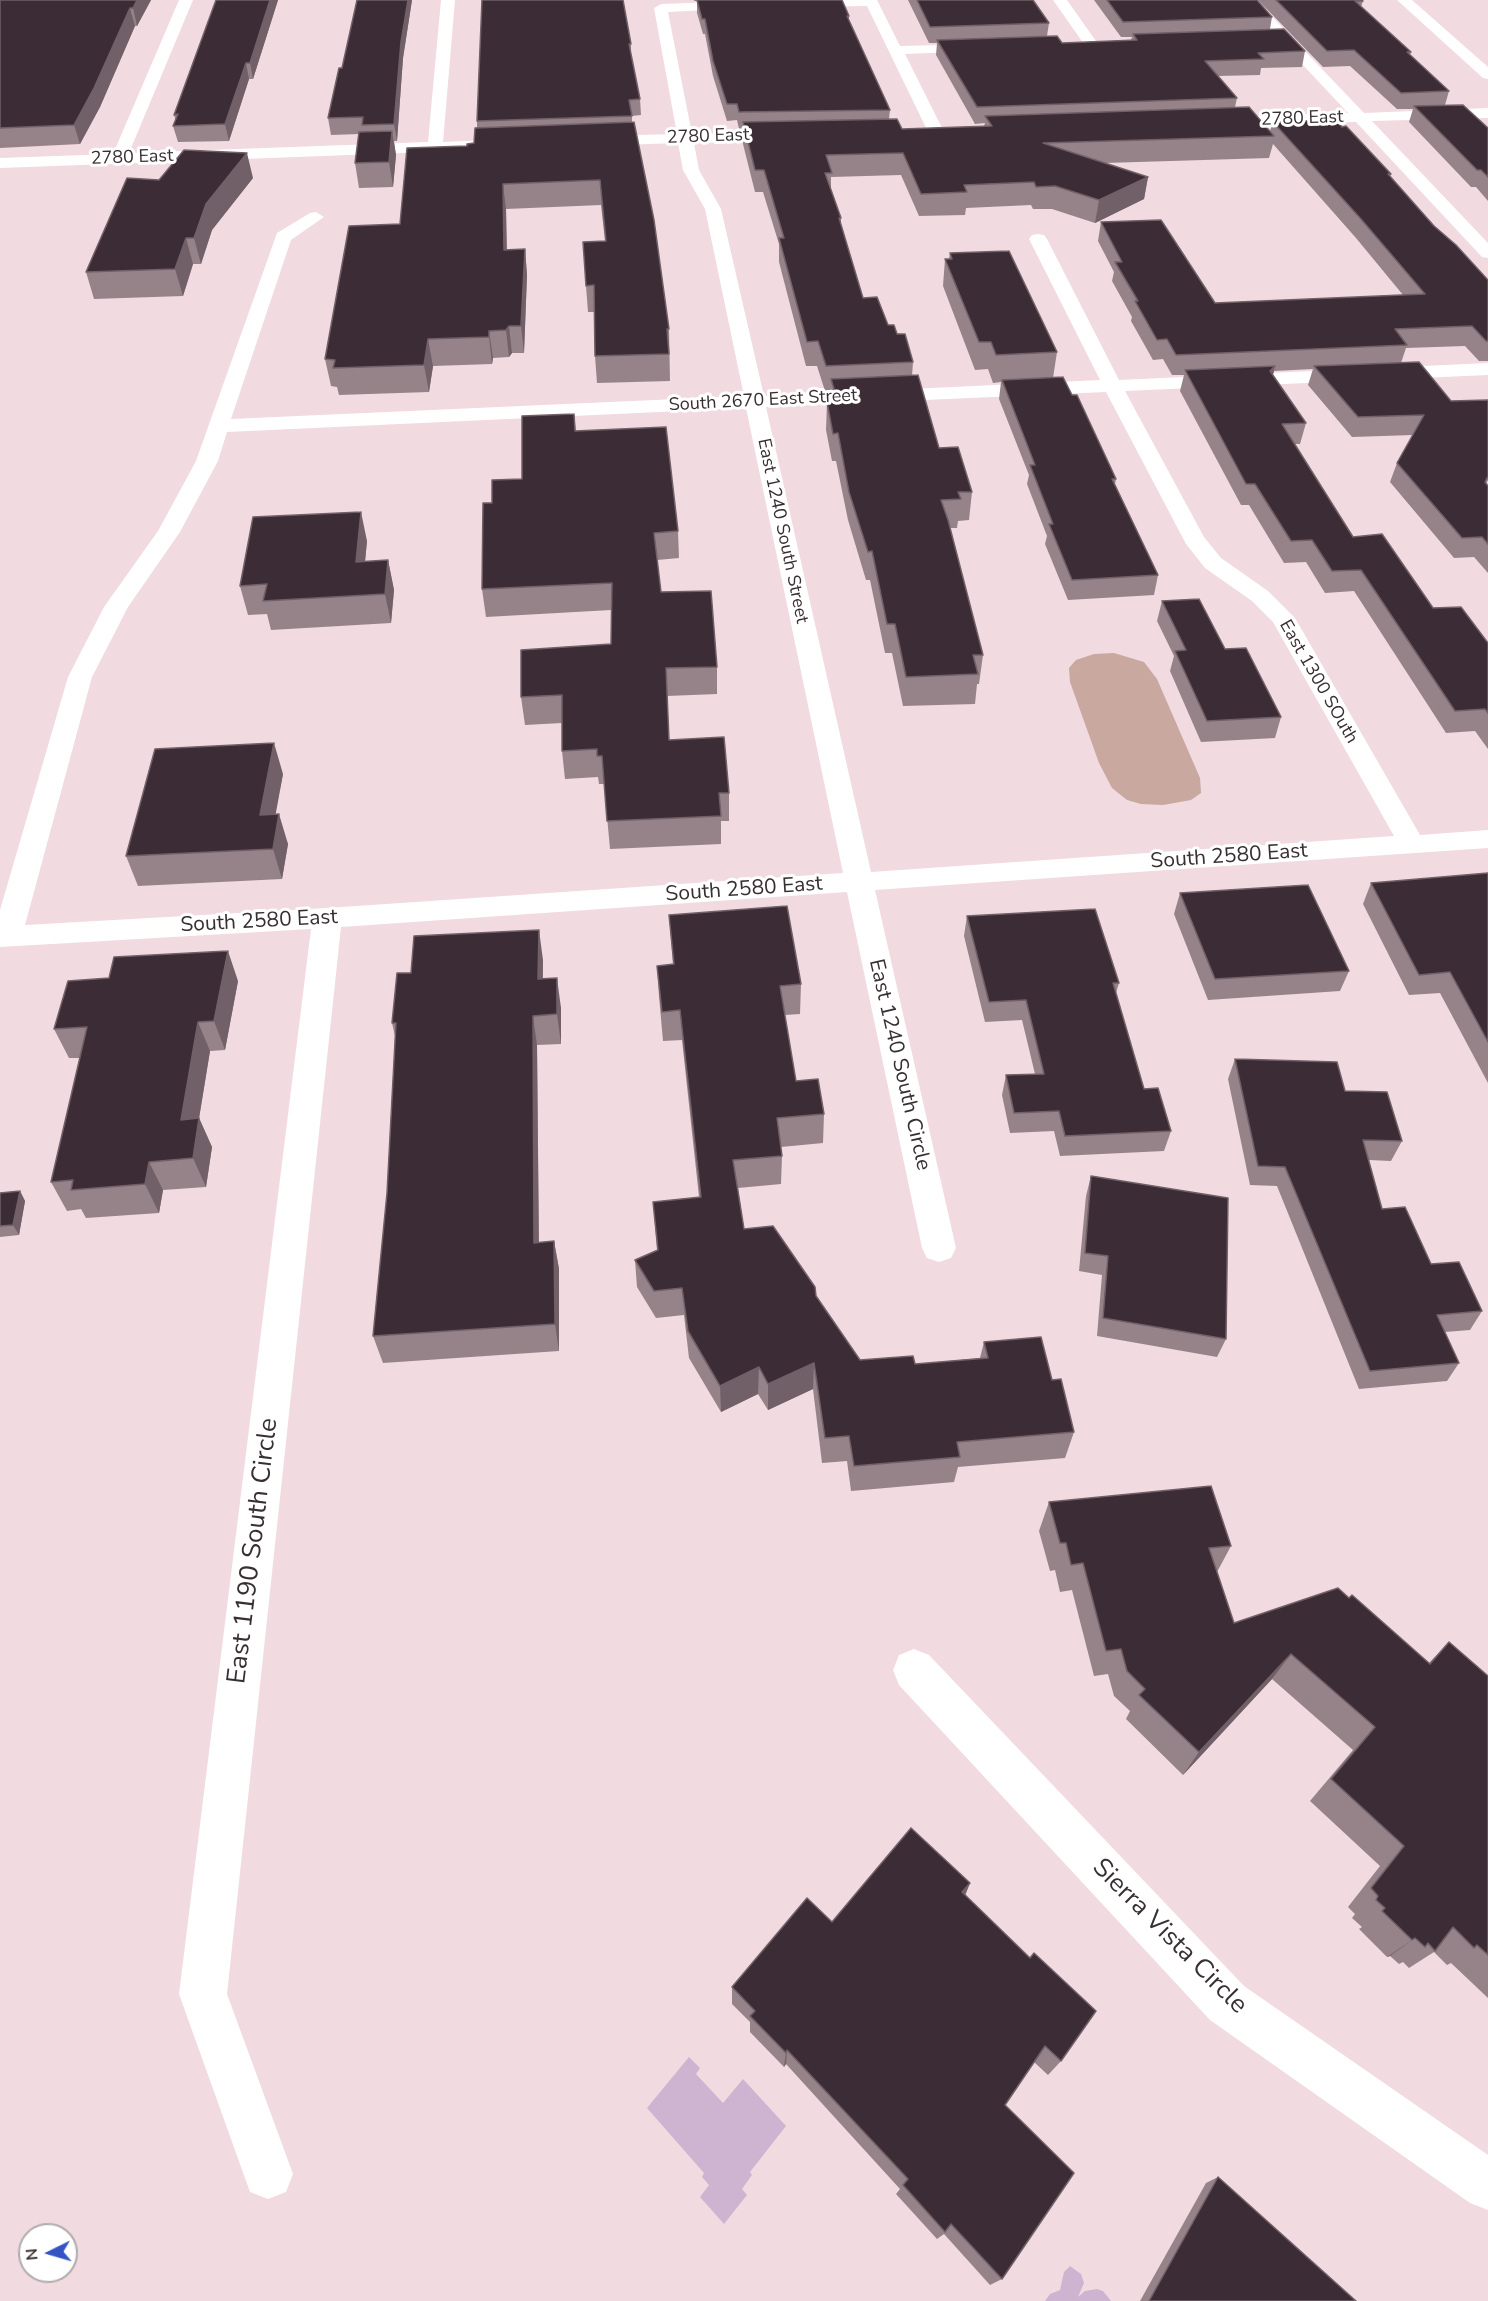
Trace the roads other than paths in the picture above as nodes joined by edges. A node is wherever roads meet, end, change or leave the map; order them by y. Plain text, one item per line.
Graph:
1 (186, 0) edge
2 (448, 0) edge
3 (1060, 0) edge
4 (1248, 0) edge
5 (1404, 0) edge
6 (760, 4) edge
7 (782, 4) edge
8 (1265, 38) edge
9 (1284, 38) junction
10 (1068, 45) edge
11 (999, 47) edge
12 (897, 50) junction
13 (1488, 75) edge
14 (1488, 113) edge
15 (1359, 117) junction
16 (1205, 122) edge
17 (915, 132) edge
18 (805, 136) edge
19 (684, 138) junction
20 (578, 141) edge
21 (530, 143) edge
22 (435, 147) junction
23 (119, 159) junction
24 (0, 163) edge
25 (316, 217) dead end
26 (1038, 239) dead end
27 (1488, 253) edge
28 (1488, 369) edge
29 (1112, 385) junction
30 (755, 402) junction
31 (219, 426) junction
32 (1488, 838) edge
33 (1412, 844) junction
34 (858, 883) junction
35 (327, 918) junction
36 (4, 937) edge
37 (939, 1248) dead end
38 (914, 1670) dead end
39 (268, 2174) dead end
40 (1488, 2185) edge

1 - 23 street
2 - 22 street
3 - 10 street
4 - 9 street
5 - 13 street
6 - 19 street, East 1240 South Street
7 - 12 street
8 - 9 street
9 - 15 street
11 - 12 street
12 - 17 street
14 - 15 street, 2780 East
15 - 16 street, 2780 East
15 - 27 street
18 - 19 street, 2780 East
19 - 20 street, 2780 East
19 - 30 street, East 1240 South Street
21 - 22 street, 2780 East
22 - 23 street, 2780 East
23 - 24 street, 2780 East
25 - 31 street
26 - 29 street, East 1300 SOuth
28 - 29 street, South 2670 East Street
29 - 30 street, South 2670 East Street
29 - 33 street, East 1300 SOuth
30 - 31 street, South 2670 East Street
30 - 34 street, East 1240 South Street
31 - 36 street
32 - 33 street, South 2580 East
33 - 34 street, South 2580 East
34 - 35 street, South 2580 East
34 - 37 street, East 1240 South Circle
35 - 36 street, South 2580 East
35 - 39 street, East 1190 South Circle
38 - 40 street, Sierra Vista Circle

